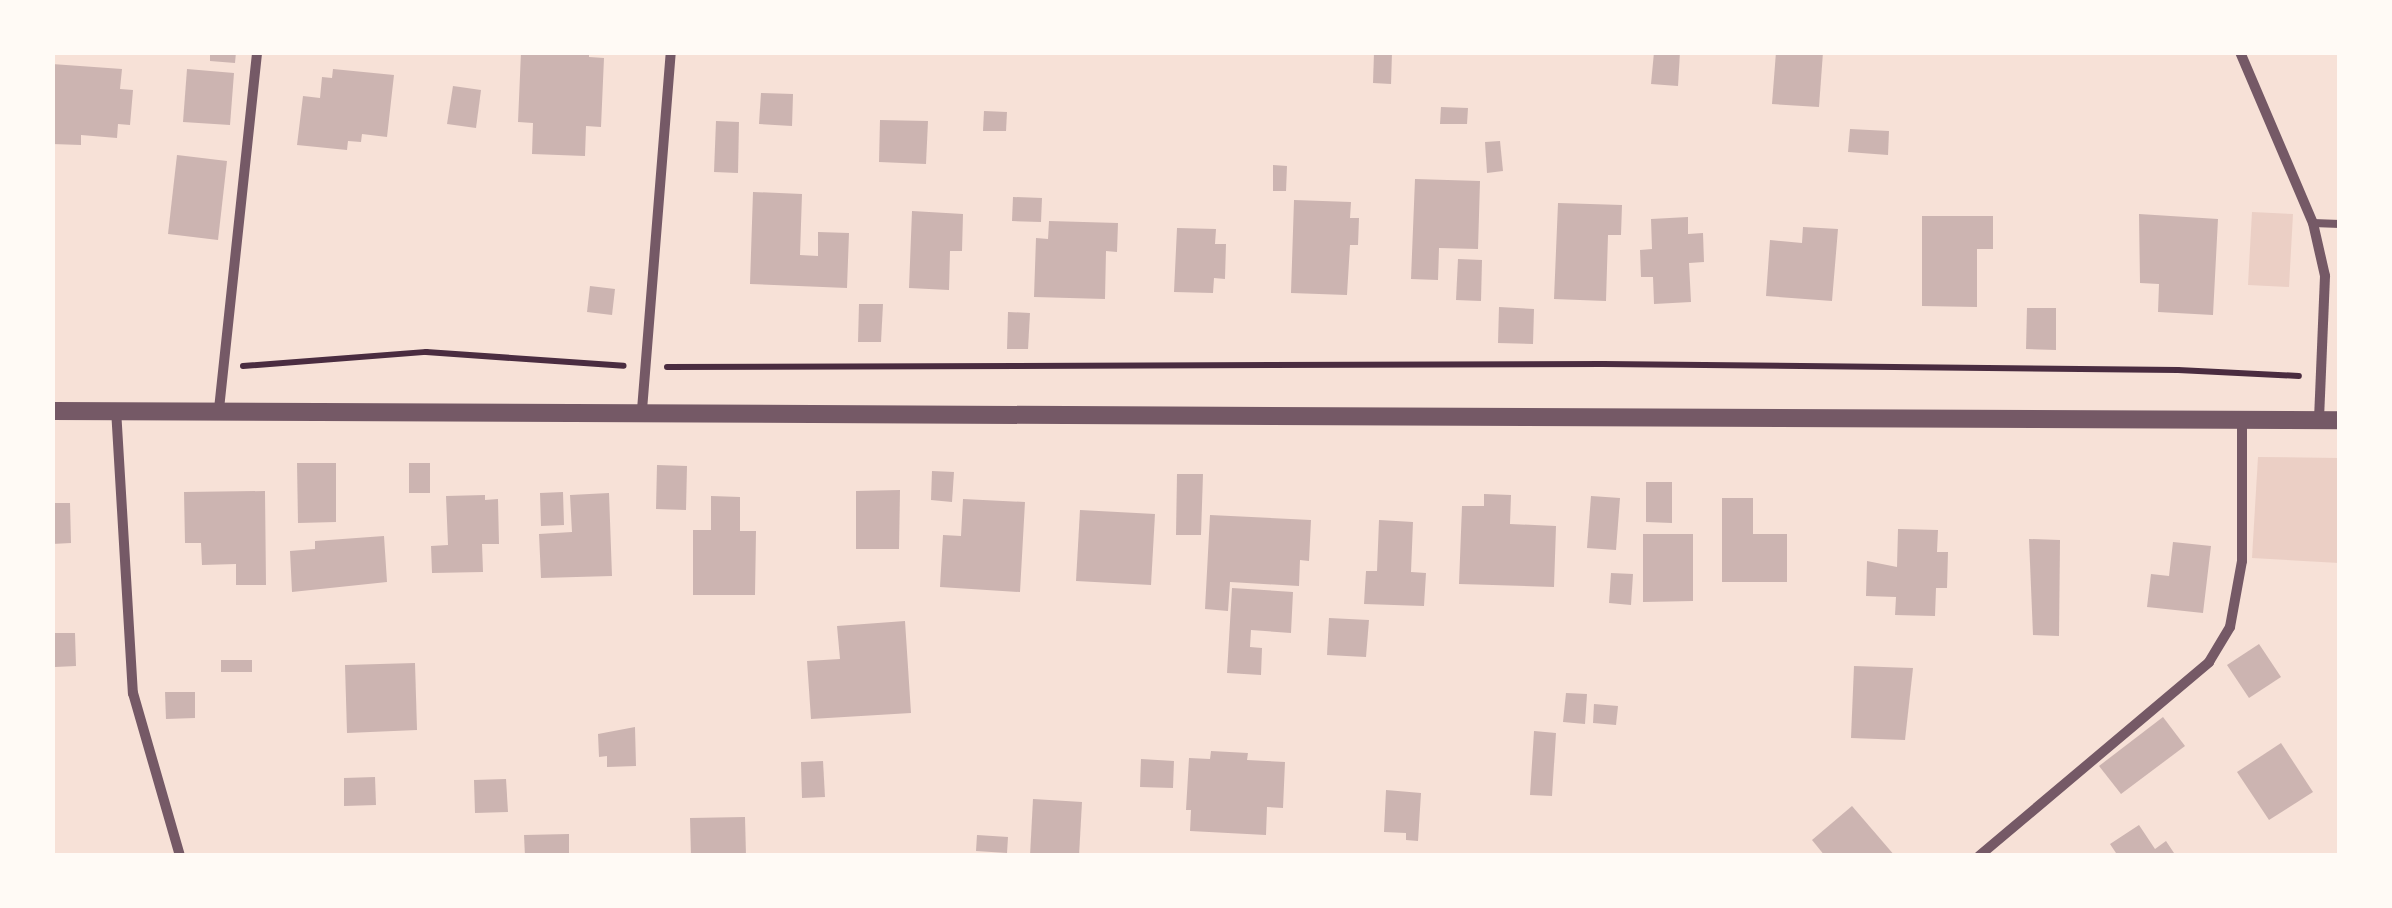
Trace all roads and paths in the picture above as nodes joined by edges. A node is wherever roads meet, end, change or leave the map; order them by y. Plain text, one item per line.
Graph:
1 (258, 52) edge
2 (671, 52) edge
3 (2240, 52) edge
4 (2313, 224) junction
5 (2340, 224) edge
6 (646, 367) junction
7 (223, 368) junction
8 (2320, 378) junction
9 (116, 410) junction
10 (219, 410) junction
11 (642, 410) junction
12 (52, 411) edge
13 (2242, 418) junction
14 (2319, 420) junction
15 (2340, 420) edge
16 (180, 856) edge
17 (1978, 856) edge

1 - 7 street
2 - 6 street
3 - 4 street
4 - 5 lane
4 - 8 street
6 - 7 path
6 - 8 path
6 - 11 street
7 - 10 street
8 - 14 street
9 - 10 street
9 - 12 street
9 - 16 street
10 - 11 street
11 - 13 street
13 - 14 street
13 - 17 street
14 - 15 street

